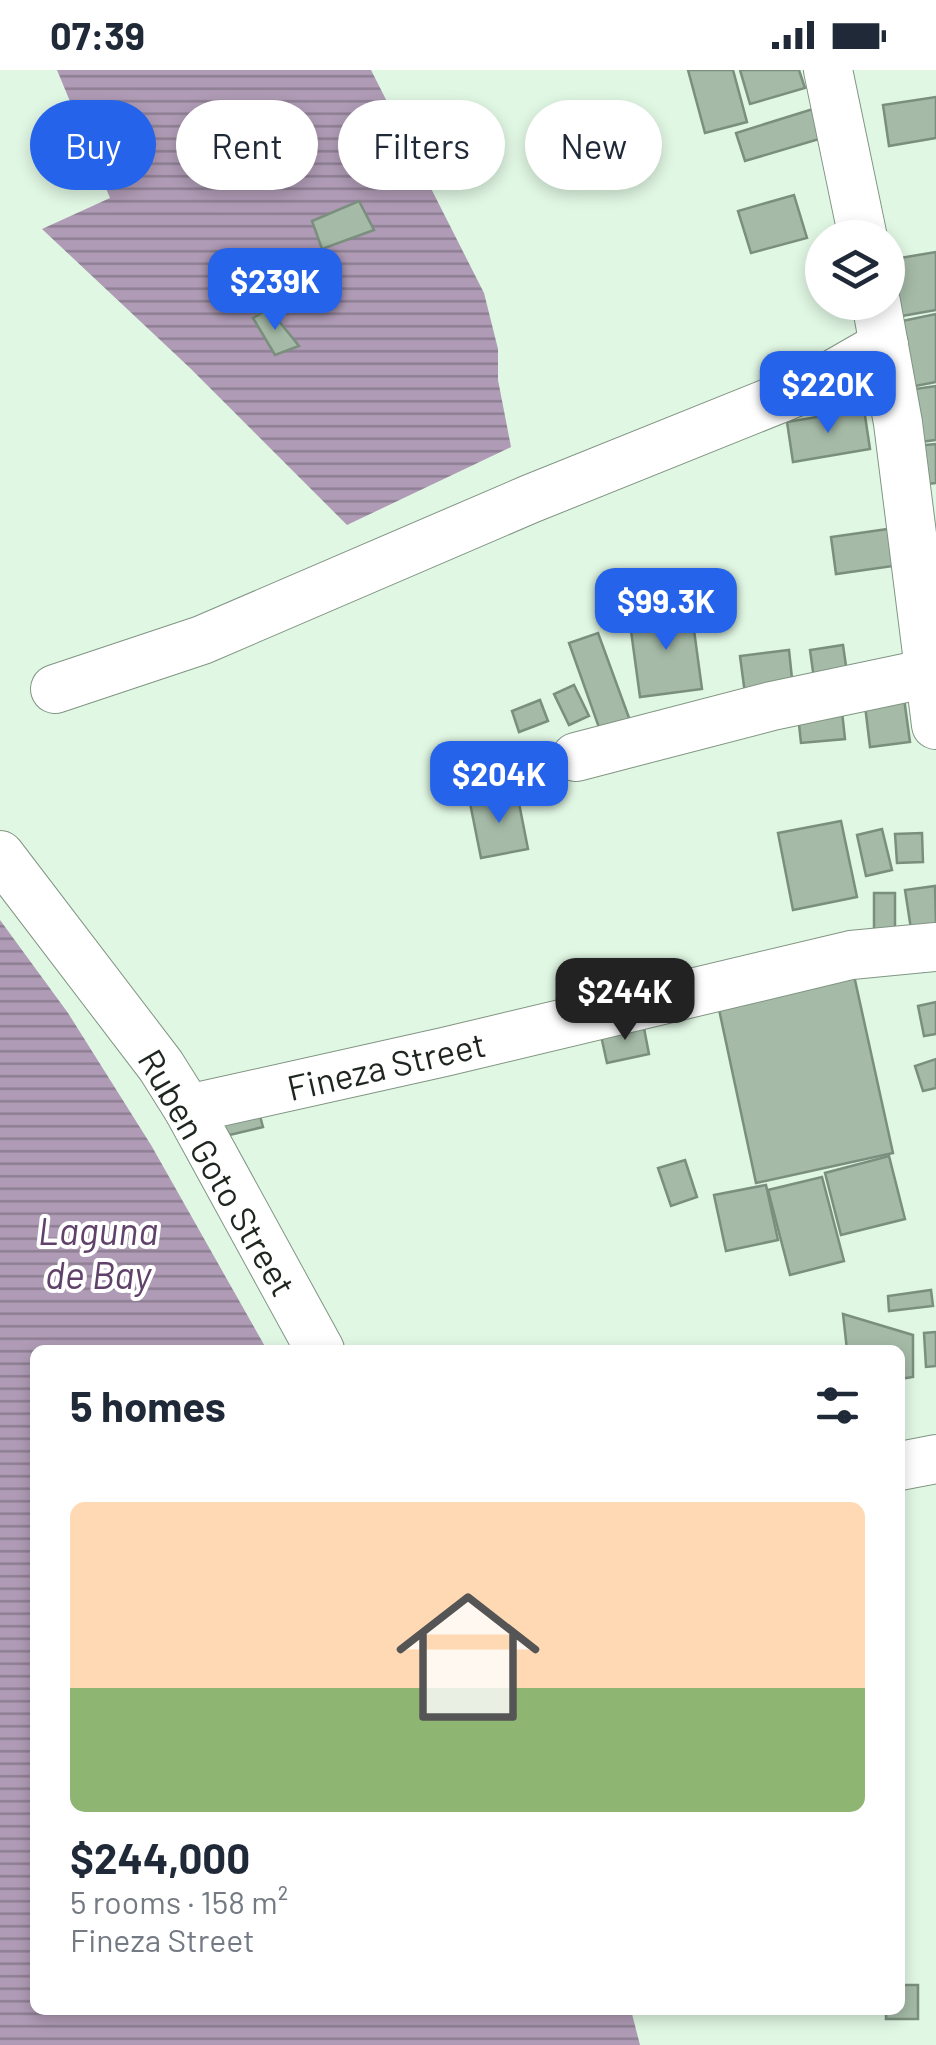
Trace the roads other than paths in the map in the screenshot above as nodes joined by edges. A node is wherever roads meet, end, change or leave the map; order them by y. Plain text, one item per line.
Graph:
1 (828, 70) edge
2 (860, 220) edge
3 (880, 324) edge
4 (929, 673) junction
5 (54, 689) dead end
6 (936, 726) edge
7 (576, 757) dead end
8 (0, 855) edge
9 (936, 947) edge
10 (188, 1109) junction
11 (317, 1345) edge
12 (936, 1458) edge
13 (905, 1465) edge

1 - 2 street
3 - 4 street
3 - 5 street
4 - 6 street
4 - 7 street
8 - 10 street, Ruben Goto Street
9 - 10 street, Fineza Street
10 - 11 street, Ruben Goto Street
12 - 13 street

